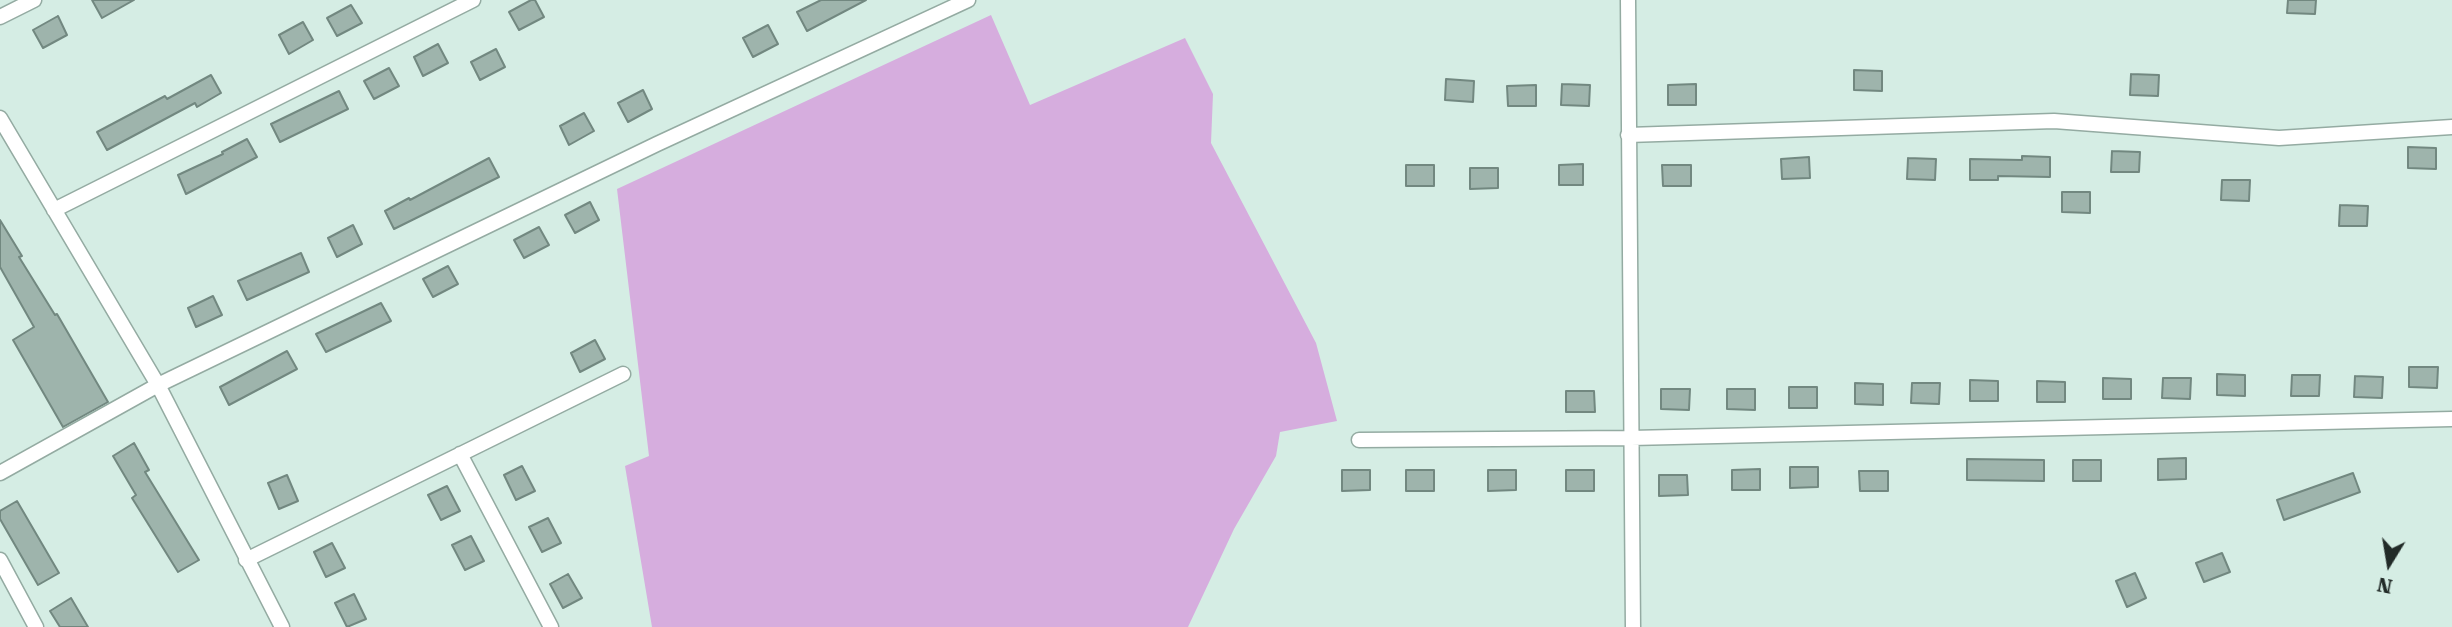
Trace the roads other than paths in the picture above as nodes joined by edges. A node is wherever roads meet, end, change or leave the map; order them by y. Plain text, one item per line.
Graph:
1 (34, 0) edge
2 (473, 0) edge
3 (968, 0) edge
4 (1628, 0) edge
5 (0, 17) edge
6 (0, 118) edge
7 (2452, 127) edge
8 (1628, 135) junction
9 (54, 210) junction
10 (623, 374) dead end
11 (158, 385) junction
12 (2452, 419) edge
13 (1631, 438) junction
14 (1359, 440) dead end
15 (460, 454) junction
16 (0, 473) edge
17 (0, 560) edge
18 (246, 560) junction
19 (36, 627) edge
20 (282, 627) edge
21 (551, 627) edge
22 (1633, 627) edge

1 - 5 street
2 - 9 street
3 - 11 street
4 - 8 street
6 - 9 street
7 - 8 street
8 - 13 street
9 - 11 street
10 - 15 street
11 - 16 street
11 - 18 street
12 - 13 street
13 - 14 street
13 - 22 street
15 - 18 street
15 - 21 street
17 - 19 street
18 - 20 street

